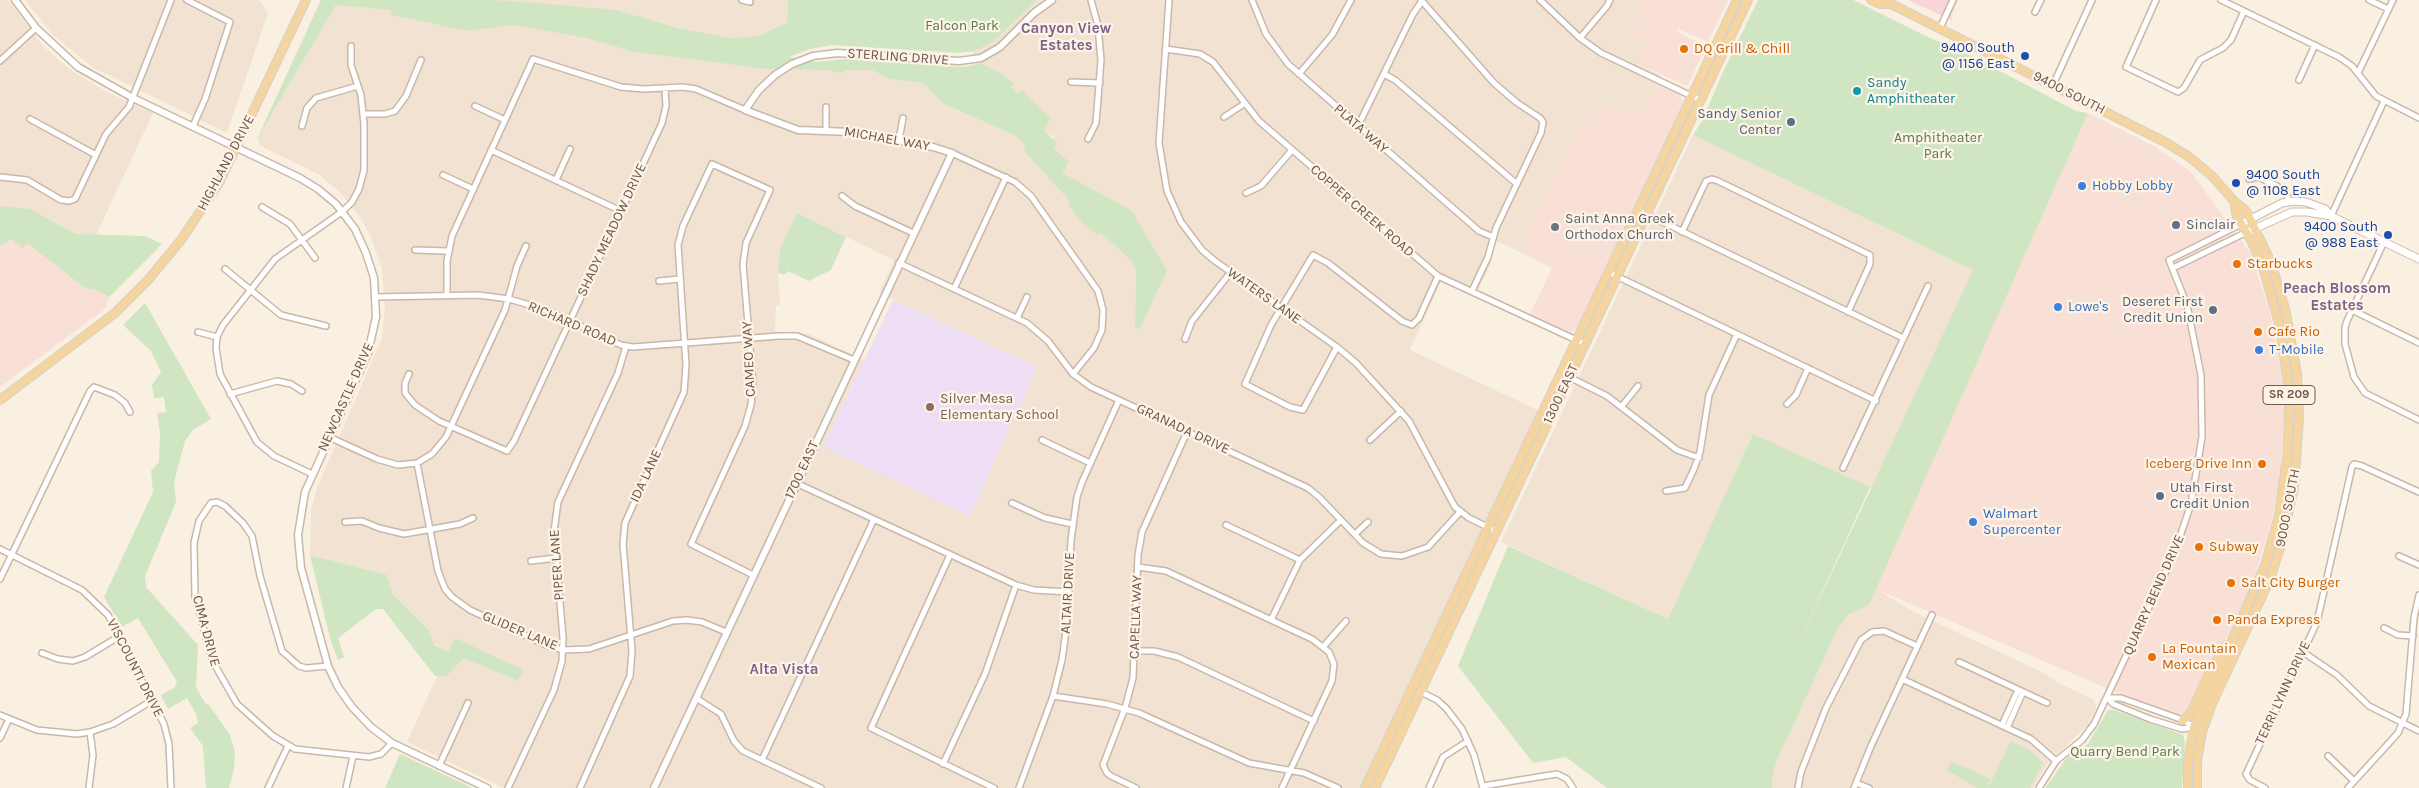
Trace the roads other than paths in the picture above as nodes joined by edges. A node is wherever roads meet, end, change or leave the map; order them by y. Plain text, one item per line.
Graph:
1 (15, 0) edge
2 (171, 0) edge
3 (187, 0) edge
4 (306, 0) edge
5 (742, 0) edge
6 (1052, 0) edge
7 (1091, 0) edge
8 (1169, 0) edge
9 (1252, 0) edge
10 (1351, 0) edge
11 (1422, 0) edge
12 (1540, 0) edge
13 (1610, 0) edge
14 (1737, 0) edge
15 (1748, 0) edge
16 (1871, 0) edge
17 (1953, 0) edge
18 (2041, 0) edge
19 (2092, 0) edge
20 (2156, 0) edge
21 (2221, 0) edge
22 (2369, 0) edge
23 (2393, 0) edge
24 (750, 2) dead end
25 (1890, 2) edge
26 (2388, 9) junction
27 (2244, 11) junction
28 (2035, 12) dead end
29 (36, 28) junction
30 (1940, 28) junction
31 (1580, 38) junction
32 (2315, 45) junction
33 (351, 46) dead end
34 (1166, 49) junction
35 (421, 60) dead end
36 (0, 61) edge
37 (2358, 73) junction
38 (1298, 74) junction
39 (1384, 74) junction
40 (2299, 80) dead end
41 (1071, 82) dead end
42 (1100, 83) junction
43 (2053, 85) junction
44 (358, 86) junction
45 (665, 88) junction
46 (1692, 96) junction
47 (133, 98) junction
48 (1700, 100) junction
49 (2384, 101) junction
50 (1244, 104) junction
51 (475, 106) dead end
52 (826, 107) dead end
53 (745, 110) junction
54 (364, 114) junction
55 (1224, 117) dead end
56 (903, 118) dead end
57 (2419, 118) edge
58 (30, 119) dead end
59 (505, 120) junction
60 (193, 126) junction
61 (302, 126) dead end
62 (1358, 126) junction
63 (826, 131) junction
64 (1088, 139) dead end
65 (899, 140) junction
66 (237, 146) junction
67 (570, 149) dead end
68 (491, 150) junction
69 (1292, 150) junction
70 (952, 153) junction
71 (96, 155) junction
72 (712, 164) joint
73 (443, 175) dead end
74 (0, 177) edge
75 (1006, 177) junction
76 (2249, 179) dead end
77 (556, 180) junction
78 (1516, 184) junction
79 (473, 189) junction
80 (1246, 193) dead end
81 (842, 196) dead end
82 (2234, 201) junction
83 (2290, 201) junction
84 (262, 207) dead end
85 (621, 210) junction
86 (1638, 210) junction
87 (342, 211) junction
88 (1646, 214) junction
89 (2331, 216) junction
90 (2251, 219) junction
91 (2241, 224) junction
92 (2256, 228) junction
93 (1682, 232) junction
94 (2247, 232) junction
95 (913, 233) junction
96 (1493, 237) junction
97 (303, 239) junction
98 (2384, 242) junction
99 (526, 246) dead end
100 (415, 250) dead end
101 (448, 251) junction
102 (316, 258) dead end
103 (2419, 259) edge
104 (899, 263) junction
105 (2173, 268) junction
106 (224, 269) dead end
107 (1230, 272) junction
108 (1608, 272) junction
109 (1438, 276) junction
110 (1617, 276) junction
111 (679, 279) junction
112 (659, 281) dead end
113 (1928, 286) dead end
114 (954, 289) junction
115 (249, 290) junction
116 (1472, 292) junction
117 (447, 295) junction
118 (1027, 296) dead end
119 (376, 297) junction
120 (508, 299) junction
121 (1282, 309) junction
122 (2352, 310) junction
123 (1848, 312) junction
124 (1017, 318) junction
125 (570, 321) junction
126 (326, 326) dead end
127 (198, 332) dead end
128 (1737, 334) junction
129 (217, 337) junction
130 (749, 338) junction
131 (1903, 338) junction
132 (1185, 339) dead end
133 (1576, 340) junction
134 (2419, 342) edge
135 (685, 344) junction
136 (1585, 344) junction
137 (626, 346) junction
138 (1337, 347) junction
139 (854, 360) junction
140 (1808, 368) junction
141 (409, 374) dead end
142 (1073, 374) junction
143 (1569, 377) junction
144 (1638, 386) dead end
145 (302, 391) dead end
146 (230, 394) junction
147 (0, 400) edge
148 (1119, 400) junction
149 (1876, 401) junction
150 (1787, 404) dead end
151 (1622, 406) junction
152 (1401, 411) junction
153 (130, 412) dead end
154 (2419, 420) edge
155 (451, 427) junction
156 (1188, 432) junction
157 (329, 437) junction
158 (1042, 440) dead end
159 (1370, 440) dead end
160 (1698, 458) junction
161 (417, 463) junction
162 (1090, 463) junction
163 (1843, 468) dead end
164 (312, 474) junction
165 (796, 483) junction
166 (1666, 491) dead end
167 (2419, 492) edge
168 (1012, 504) dead end
169 (1460, 512) junction
170 (473, 518) dead end
171 (874, 520) junction
172 (1341, 520) junction
173 (345, 522) dead end
174 (1368, 522) dead end
175 (1072, 524) junction
176 (1226, 525) dead end
177 (1488, 527) junction
178 (431, 530) junction
179 (1496, 531) junction
180 (1355, 534) junction
181 (0, 549) edge
182 (12, 554) junction
183 (950, 554) junction
184 (2399, 556) dead end
185 (556, 558) junction
186 (1300, 560) junction
187 (531, 561) dead end
188 (1138, 566) junction
189 (2419, 566) edge
190 (753, 575) junction
191 (0, 579) edge
192 (1016, 585) junction
193 (1068, 592) junction
194 (2419, 595) edge
195 (1932, 615) dead end
196 (1271, 620) junction
197 (1346, 621) dead end
198 (2384, 628) dead end
199 (726, 632) junction
200 (2235, 634) junction
201 (631, 635) junction
202 (120, 636) junction
203 (2413, 636) junction
204 (1324, 646) junction
205 (1917, 646) junction
206 (564, 650) junction
207 (1135, 651) junction
208 (2237, 652) junction
209 (2303, 652) junction
210 (42, 653) dead end
211 (1959, 662) dead end
212 (328, 666) junction
213 (1902, 679) junction
214 (2020, 691) junction
215 (1421, 692) junction
216 (1053, 696) junction
217 (696, 698) junction
218 (2107, 698) junction
219 (153, 700) junction
220 (468, 702) dead end
221 (2047, 703) dead end
222 (1125, 708) junction
223 (0, 715) edge
224 (9, 719) junction
225 (1314, 720) junction
226 (2183, 720) junction
227 (2403, 724) junction
228 (2004, 726) junction
229 (2194, 727) junction
230 (2419, 731) edge
231 (90, 732) junction
232 (0, 738) edge
233 (1468, 741) junction
234 (392, 743) junction
235 (288, 746) junction
236 (353, 756) junction
237 (2328, 756) dead end
238 (762, 760) junction
239 (2056, 760) junction
240 (943, 764) junction
241 (439, 766) junction
242 (1290, 770) junction
243 (2354, 781) junction
244 (1855, 785) edge
245 (1483, 787) edge
246 (89, 788) edge
247 (171, 788) edge
248 (268, 788) edge
249 (346, 788) edge
250 (487, 788) edge
251 (508, 788) edge
252 (580, 788) edge
253 (654, 788) edge
254 (821, 788) edge
255 (994, 788) edge
256 (1019, 788) edge
257 (1136, 788) edge
258 (1282, 788) edge
259 (1338, 788) edge
260 (1365, 788) edge
261 (1375, 788) edge
262 (1429, 788) edge
263 (1573, 788) edge
264 (1798, 788) edge
265 (1869, 788) edge
266 (2039, 788) edge
267 (2188, 788) edge
268 (2196, 788) edge
269 (2265, 788) edge
270 (2348, 788) edge

1 - 29 street, NEWCASTLE DRIVE
2 - 47 street
3 - 60 street
4 - 66 main road, HIGHLAND DRIVE
5 - 24 street
6 - 53 street, STERLING DRIVE
7 - 42 street
8 - 34 street, WATERS LANE
9 - 38 street, PLATA WAY
10 - 38 street
11 - 39 street
11 - 78 street
12 - 31 street
13 - 31 street
14 - 46 main road, 1300 EAST
15 - 48 main road, 1300 EAST
16 - 25 main road, 9400 SOUTH / SR 209
17 - 30 street
18 - 28 street
19 - 43 street
20 - 27 street
21 - 27 street
22 - 26 street
23 - 26 street
25 - 30 main road, 9400 SOUTH / SR 209
26 - 37 street
27 - 32 street
29 - 36 street
29 - 47 street, NEWCASTLE DRIVE
30 - 43 main road, 9400 SOUTH / SR 209
31 - 46 street
32 - 37 street
32 - 40 street
33 - 44 street
34 - 50 street, COPPER CREEK ROAD
34 - 107 street, WATERS LANE
35 - 54 street
37 - 49 street
38 - 62 street, PLATA WAY
39 - 62 street
39 - 78 street
41 - 42 street
42 - 64 street
43 - 82 main road, 9400 SOUTH / SR 209
44 - 54 street
44 - 61 street
45 - 53 street, MICHAEL WAY
45 - 59 street, MICHAEL WAY
45 - 85 street, SHADY MEADOW DRIVE
46 - 48 street
46 - 86 main road, 1300 EAST
47 - 60 street, NEWCASTLE DRIVE
47 - 71 street
48 - 88 main road, 1300 EAST
49 - 57 street
49 - 89 street
50 - 55 street
50 - 69 street, COPPER CREEK ROAD
51 - 59 street
52 - 63 street
53 - 63 street, MICHAEL WAY
54 - 87 street
56 - 65 street
58 - 71 street
59 - 68 street
60 - 66 street, NEWCASTLE DRIVE
62 - 96 street, PLATA WAY
63 - 65 street, MICHAEL WAY
65 - 70 street, MICHAEL WAY
66 - 87 street, NEWCASTLE DRIVE
66 - 147 main road, HIGHLAND DRIVE
67 - 77 street
68 - 77 street
68 - 79 street
69 - 80 street
69 - 109 street, COPPER CREEK ROAD
70 - 75 street, MICHAEL WAY
70 - 95 street, 1700 EAST
71 - 74 street
72 - 111 street, IDA LANE
72 - 130 street, CAMEO WAY
73 - 79 street
75 - 114 street
75 - 142 street, MICHAEL WAY
76 - 83 street
77 - 85 street
78 - 96 street
79 - 101 street
81 - 95 street
82 - 90 main road, 9400 SOUTH / SR 209
82 - 91 main road, 9400 SOUTH / SR 209
83 - 89 main road
83 - 90 main road
84 - 97 street
85 - 125 street, SHADY MEADOW DRIVE
86 - 88 street
86 - 108 main road, 1300 EAST
87 - 97 street
87 - 119 street, NEWCASTLE DRIVE
88 - 93 street
88 - 110 main road, 1300 EAST
89 - 92 main road
89 - 98 main road
90 - 91 main road
90 - 92 main road, 9000 SOUTH / SR 209
91 - 94 main road, 9000 SOUTH / SR 209
91 - 105 street, QUARRY BEND DRIVE
92 - 94 main road
92 - 208 main road, 9000 SOUTH / SR 209
93 - 123 street
93 - 123 street
94 - 105 street
94 - 200 main road, 9000 SOUTH / SR 209
95 - 104 street, 1700 EAST
96 - 116 street
97 - 102 street
97 - 115 street
98 - 103 main road
98 - 122 street
99 - 120 street
100 - 101 street
101 - 117 street
104 - 114 street, GRANADA DRIVE
104 - 139 street, 1700 EAST
105 - 218 street, QUARRY BEND DRIVE
106 - 115 street
107 - 121 street, WATERS LANE
107 - 132 street
108 - 110 street
108 - 133 main road, 1300 EAST
109 - 116 street, COPPER CREEK ROAD
109 - 121 street
110 - 128 street
110 - 136 main road, 1300 EAST
111 - 112 street
111 - 135 street, IDA LANE
113 - 131 street
114 - 124 street, GRANADA DRIVE
115 - 126 street
115 - 129 street
116 - 133 street, COPPER CREEK ROAD
117 - 119 street, RICHARD ROAD
117 - 120 street, RICHARD ROAD
118 - 124 street
119 - 157 street, NEWCASTLE DRIVE
120 - 125 street, RICHARD ROAD
120 - 155 street
121 - 138 street, WATERS LANE
121 - 138 street
122 - 134 street
122 - 154 street
123 - 131 street
124 - 142 street, GRANADA DRIVE
125 - 137 street, RICHARD ROAD
125 - 155 street, SHADY MEADOW DRIVE
127 - 129 street
128 - 140 street
128 - 160 street
129 - 146 street
130 - 135 street, RICHARD ROAD
130 - 139 street, RICHARD ROAD
130 - 190 street, CAMEO WAY
131 - 149 street
133 - 136 street, COPPER CREEK ROAD
133 - 177 main road, 1300 EAST
135 - 137 street, RICHARD ROAD
135 - 201 street, IDA LANE
136 - 143 main road, 1300 EAST
137 - 185 street, PIPER LANE
138 - 152 street, WATERS LANE
139 - 165 street, 1700 EAST
140 - 149 street
140 - 150 street
141 - 155 street
142 - 148 street, GRANADA DRIVE
143 - 151 street
143 - 179 main road, 1300 EAST
144 - 151 street
145 - 146 street
146 - 164 street
148 - 156 street, GRANADA DRIVE
148 - 162 street, ALTAIR DRIVE
149 - 163 street
151 - 160 street
152 - 159 street
152 - 169 street, WATERS LANE
153 - 182 street
155 - 161 street
156 - 172 street, GRANADA DRIVE
156 - 188 street, CAPELLA WAY
157 - 161 street
157 - 164 street, NEWCASTLE DRIVE
158 - 162 street
160 - 166 street
161 - 178 street, GLIDER LANE
162 - 175 street, ALTAIR DRIVE
164 - 212 street, NEWCASTLE DRIVE
165 - 171 street
165 - 190 street, 1700 EAST
167 - 209 street, TERRI LYNN DRIVE
168 - 175 street
169 - 177 street, WATERS LANE
169 - 180 street, GRANADA DRIVE
170 - 178 street
171 - 183 street
171 - 238 street
172 - 180 street, GRANADA DRIVE
172 - 186 street
173 - 178 street
174 - 180 street
175 - 193 street, ALTAIR DRIVE
176 - 186 street
177 - 179 street, WATERS LANE
177 - 260 main road, 1300 EAST
178 - 206 street, GLIDER LANE
179 - 215 main road, 1300 EAST
181 - 182 street, VISCOUNTI DRIVE
182 - 191 street
182 - 202 street, VISCOUNTI DRIVE
183 - 192 street
183 - 240 street
184 - 189 street
185 - 187 street
185 - 206 street, PIPER LANE
186 - 196 street
188 - 196 street
188 - 207 street, CAPELLA WAY
190 - 199 street, 1700 EAST
192 - 193 street
192 - 240 street
193 - 216 street, ALTAIR DRIVE
194 - 203 street
195 - 205 street
196 - 204 street
197 - 204 street
198 - 203 street
199 - 201 street, GLIDER LANE
199 - 217 street, 1700 EAST
200 - 226 main road
200 - 229 main road, 9000 SOUTH / SR 209
201 - 206 street, GLIDER LANE
201 - 252 street, IDA LANE
202 - 210 street
202 - 219 street, VISCOUNTI DRIVE
203 - 227 street
204 - 225 street
205 - 213 street
205 - 264 street
206 - 251 street, PIPER LANE
207 - 222 street, CAPELLA WAY
207 - 225 street
208 - 229 main road
208 - 268 main road, 9000 SOUTH / SR 209
209 - 227 street
209 - 269 street, TERRI LYNN DRIVE
211 - 214 street
212 - 234 street, NEWCASTLE DRIVE
212 - 235 street, CIMA DRIVE
213 - 228 street
213 - 244 street
214 - 221 street
214 - 228 street
215 - 233 street
215 - 261 main road, 1300 EAST
216 - 222 street
216 - 256 street, ALTAIR DRIVE
217 - 238 street
217 - 253 street, 1700 EAST
218 - 226 street
218 - 229 street
218 - 239 street, QUARRY BEND DRIVE
219 - 231 street
219 - 247 street, VISCOUNTI DRIVE
220 - 241 street
222 - 242 street
222 - 257 street, CAPELLA WAY
223 - 224 street
224 - 231 street
224 - 232 street
225 - 242 street
226 - 229 street
227 - 230 street
227 - 243 street
228 - 239 street
229 - 267 main road, 9000 SOUTH / SR 209
229 - 268 main road
231 - 246 street
233 - 245 street
233 - 262 street
234 - 236 street, CIMA DRIVE
234 - 241 street, NEWCASTLE DRIVE
235 - 236 street, CIMA DRIVE
235 - 248 street
236 - 249 street
237 - 243 street
238 - 254 street
239 - 266 street, QUARRY BEND DRIVE
240 - 255 street
241 - 250 street, NEWCASTLE DRIVE
242 - 258 street
242 - 259 street
243 - 270 street
244 - 265 street
245 - 263 street

